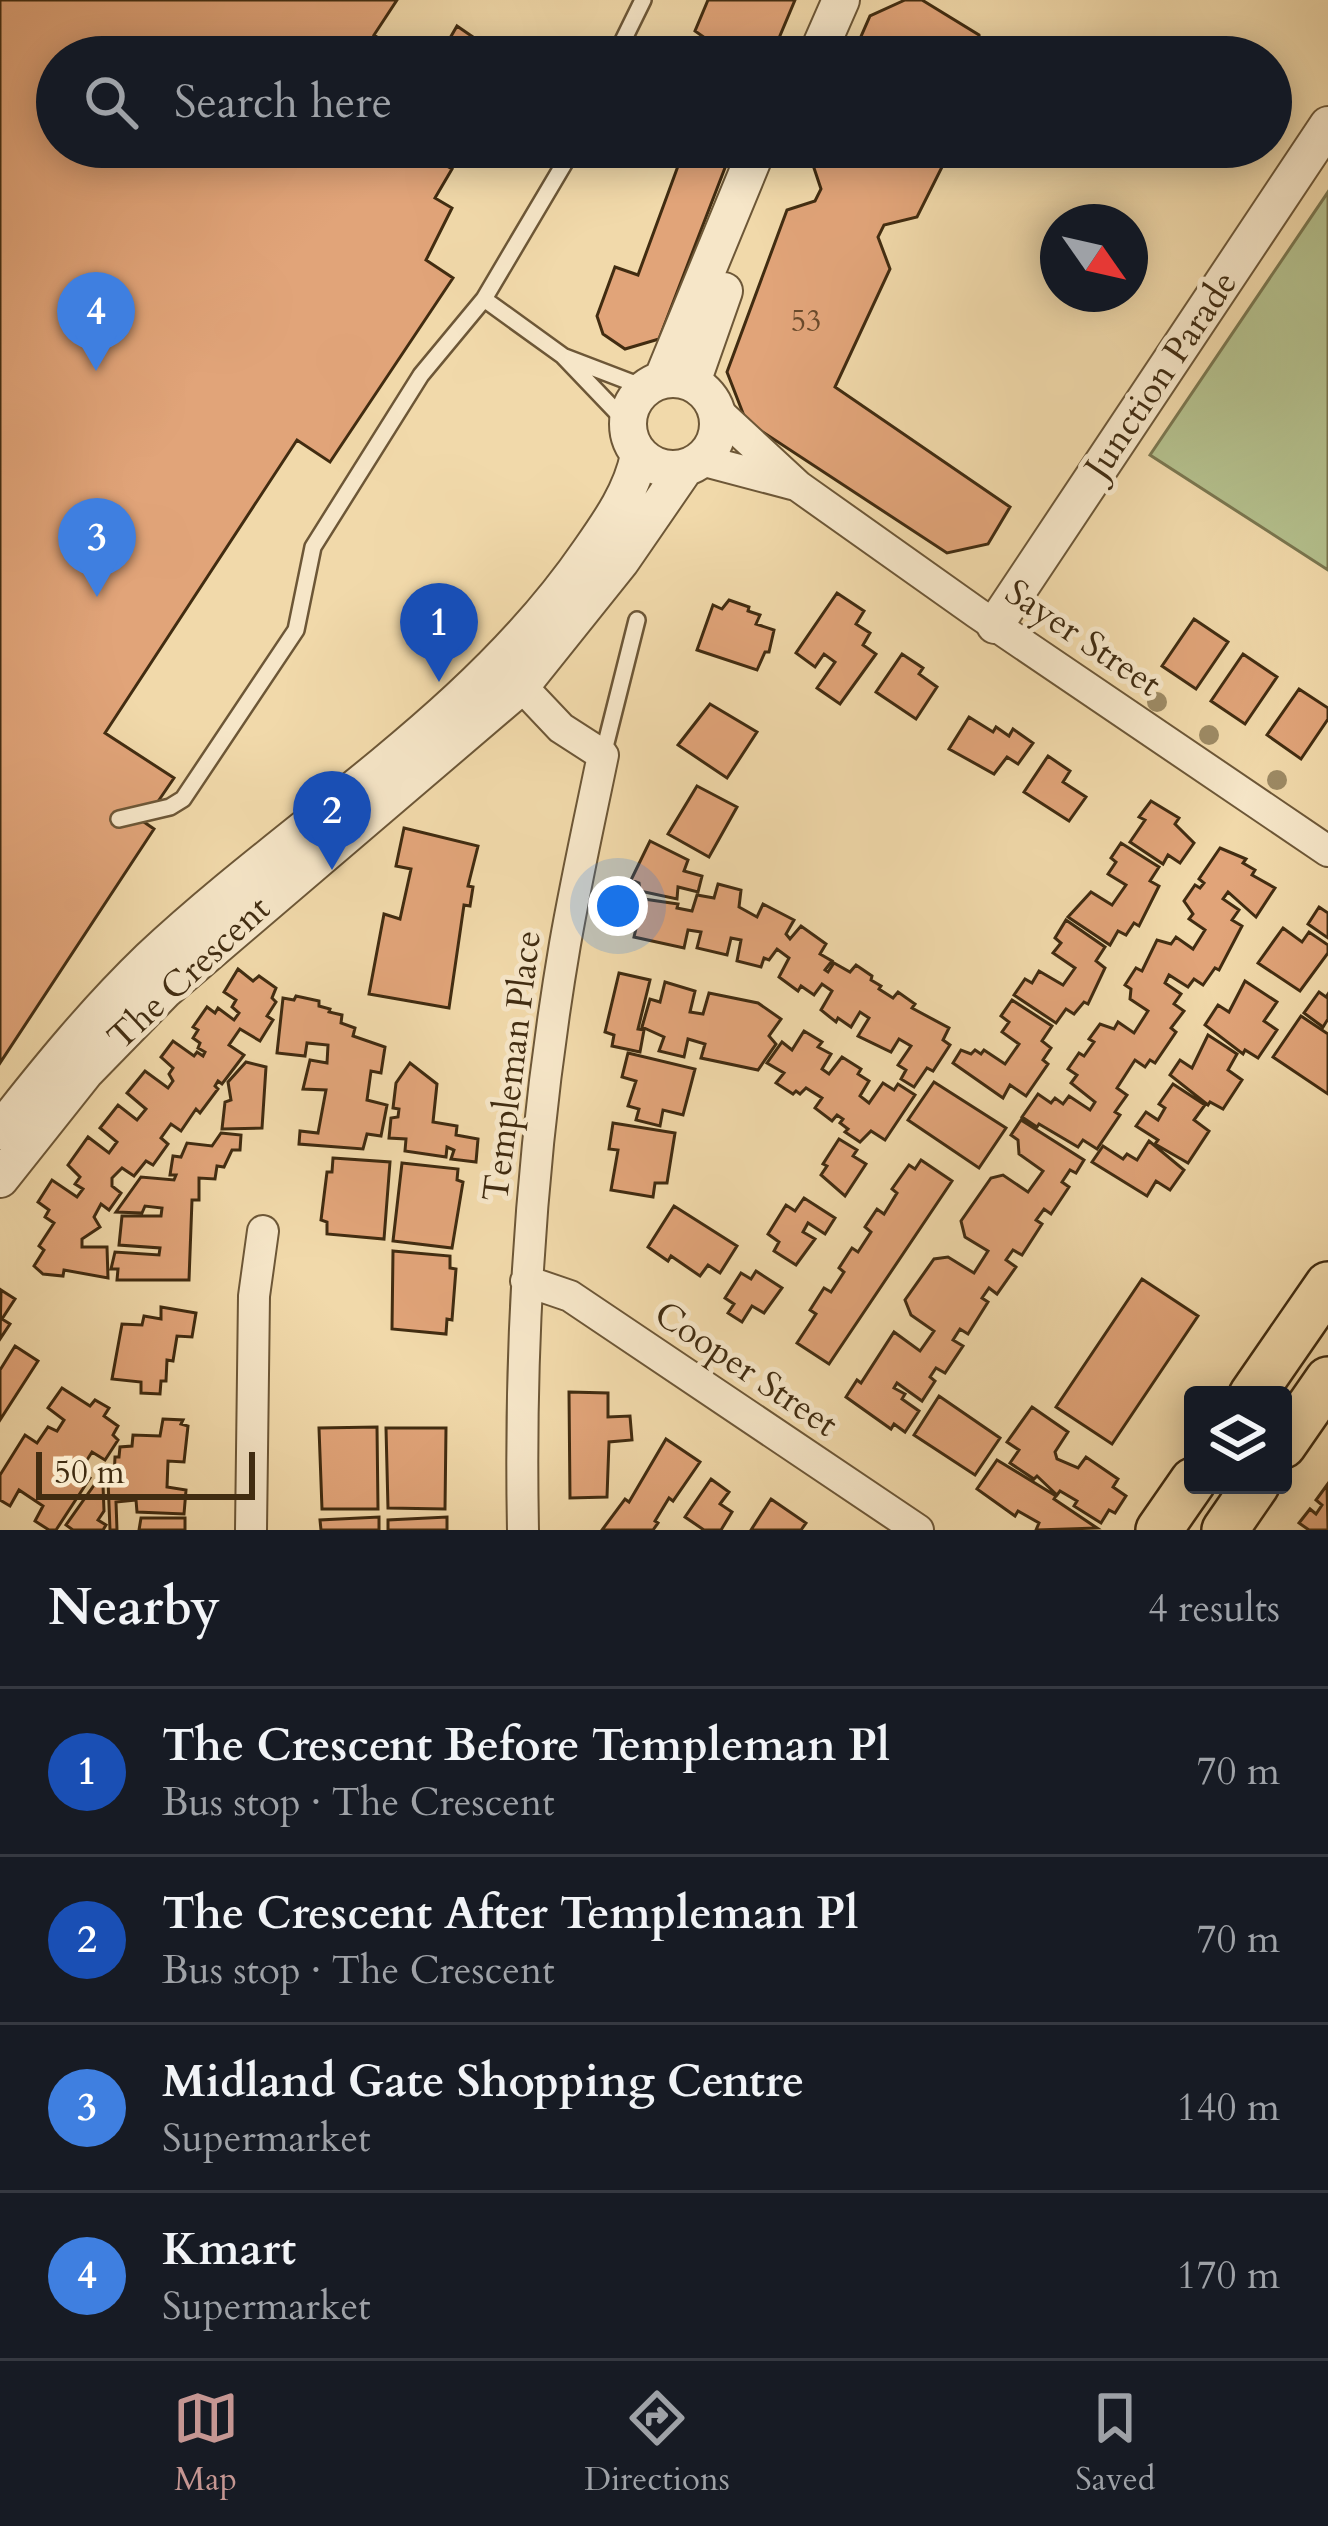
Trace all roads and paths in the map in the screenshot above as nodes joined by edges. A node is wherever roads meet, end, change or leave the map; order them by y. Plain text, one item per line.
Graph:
1 (643, 0) edge
2 (820, 0) edge
3 (841, 0) edge
4 (625, 36) edge
5 (805, 36) edge
6 (825, 36) edge
7 (1328, 125) edge
8 (562, 168) edge
9 (750, 168) edge
10 (767, 168) edge
11 (484, 299) junction
12 (563, 356) junction
13 (667, 384) junction
14 (717, 412) junction
15 (633, 440) junction
16 (693, 464) junction
17 (798, 486) junction
18 (637, 620) dead end
19 (994, 625) junction
20 (510, 674) junction
21 (603, 755) junction
22 (119, 819) dead end
23 (1328, 851) edge
24 (6, 1134) edge
25 (0, 1179) edge
26 (263, 1231) dead end
27 (526, 1281) junction
28 (1328, 1285) edge
29 (1328, 1380) edge
30 (1258, 1386) edge
31 (1292, 1432) edge
32 (1184, 1494) edge
33 (1250, 1494) edge
34 (251, 1530) edge
35 (524, 1530) edge
36 (918, 1530) edge
37 (1160, 1530) edge
38 (1225, 1530) edge

1 - 4 lane
2 - 5 street
3 - 6 street
7 - 19 street, Junction Parade
8 - 11 lane
9 - 13 street, The Crescent
10 - 13 street, The Crescent
11 - 12 lane
11 - 22 lane
12 - 13 lane
12 - 15 lane
13 - 14 street
13 - 15 street, The Crescent
14 - 16 street, The Crescent
14 - 17 street, Sayer Street
15 - 16 street
15 - 20 street, The Crescent
16 - 17 street, Sayer Street
16 - 20 street, The Crescent
17 - 19 street, Sayer Street
18 - 21 lane
19 - 23 street, Sayer Street
20 - 21 street
20 - 24 street, The Crescent
21 - 27 street, Templeman Place
24 - 25 street, The Crescent
26 - 34 street
27 - 35 street, Templeman Place
27 - 36 street, Cooper Street
28 - 30 main road
29 - 31 main road
32 - 37 main road
33 - 38 main road

